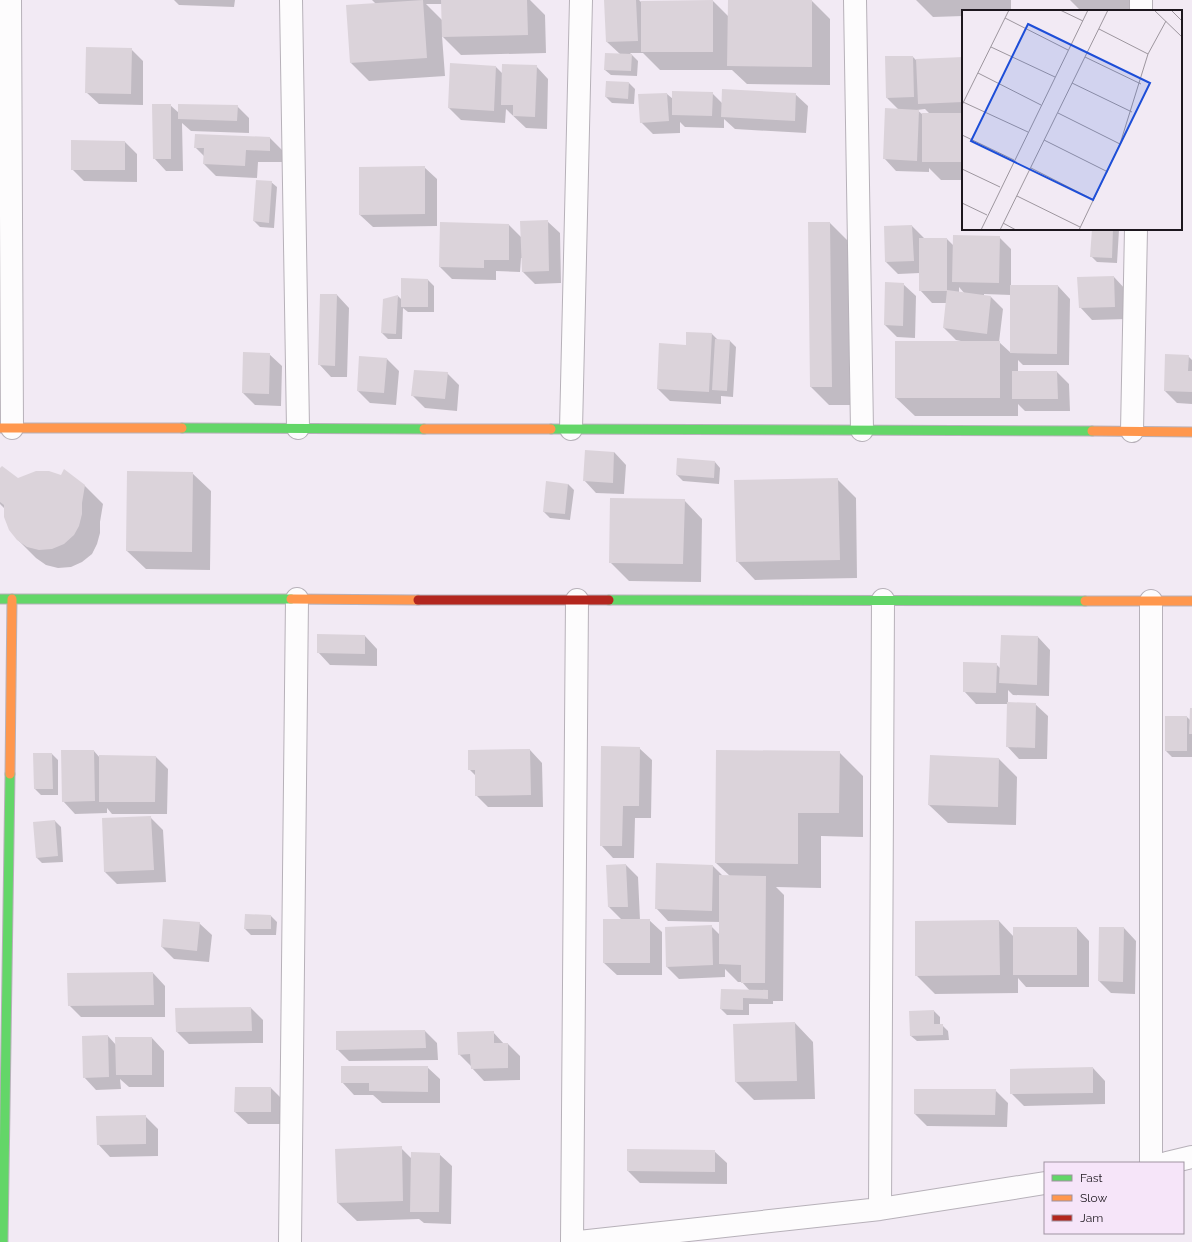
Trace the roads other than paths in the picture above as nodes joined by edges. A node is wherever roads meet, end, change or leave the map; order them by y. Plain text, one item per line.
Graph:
1 (10, 0) edge
2 (291, 0) edge
3 (581, 0) edge
4 (855, 0) edge
5 (1136, 230) edge
6 (6, 428) edge
7 (298, 428) junction
8 (571, 429) junction
9 (862, 430) junction
10 (1132, 431) junction
11 (1192, 432) edge
12 (0, 599) edge
13 (12, 599) junction
14 (297, 599) junction
15 (577, 600) junction
16 (883, 600) junction
17 (1151, 601) junction
18 (1192, 601) edge
19 (1192, 1158) edge
20 (1151, 1162) edge
21 (1172, 1162) edge
22 (1044, 1183) edge
23 (880, 1209) junction
24 (3, 1242) edge
25 (290, 1242) edge
26 (572, 1242) edge
27 (579, 1242) edge

1 - 6 street
2 - 7 street
3 - 8 street
4 - 9 street
5 - 10 street
6 - 7 street
7 - 8 street
8 - 9 street
9 - 10 street
10 - 11 street
12 - 13 street
13 - 14 street
13 - 24 street
14 - 15 street
14 - 25 street
15 - 16 street
15 - 26 street
16 - 17 street
16 - 23 street
17 - 18 street
17 - 20 street
19 - 21 street
22 - 23 street
23 - 27 street

